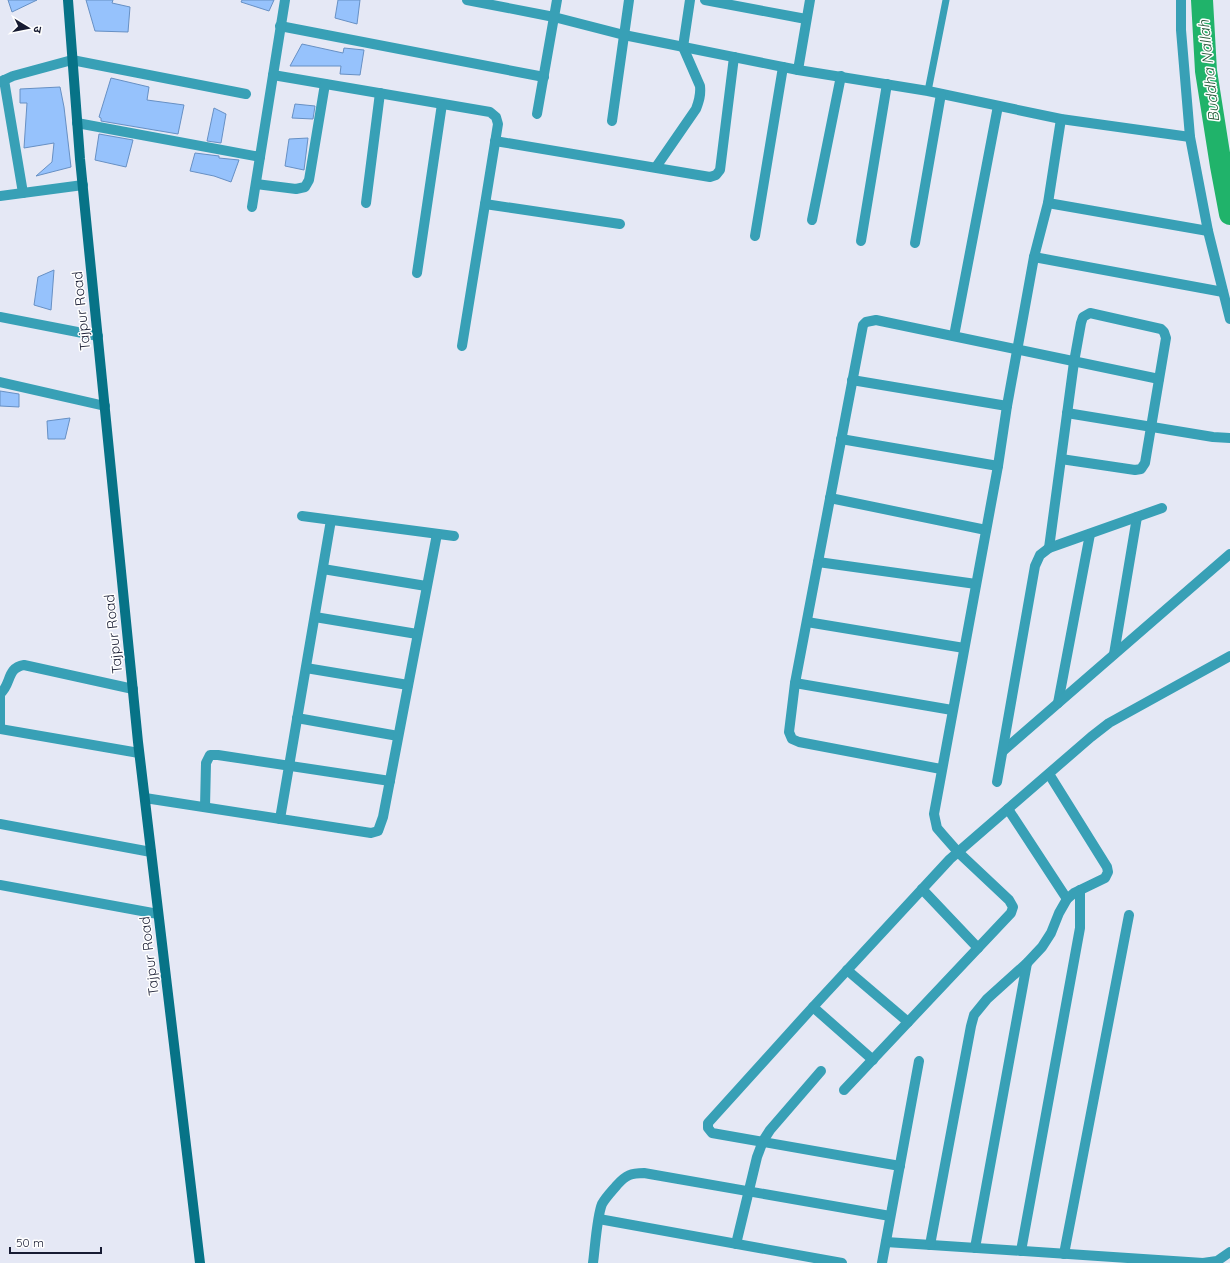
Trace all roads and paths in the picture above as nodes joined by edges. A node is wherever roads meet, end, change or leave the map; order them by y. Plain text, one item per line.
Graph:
1 (68, 0) edge
2 (285, 0) edge
3 (467, 0) edge
4 (557, 0) edge
5 (629, 0) edge
6 (690, 0) edge
7 (705, 0) edge
8 (810, 0) edge
9 (946, 0) edge
10 (1180, 0) edge
11 (554, 17) junction
12 (806, 19) junction
13 (280, 26) junction
14 (624, 35) junction
15 (683, 47) junction
16 (734, 57) junction
17 (72, 60) junction
18 (783, 66) junction
19 (798, 70) junction
20 (273, 75) junction
21 (841, 76) junction
22 (544, 77) junction
23 (2, 81) edge
24 (325, 84) junction
25 (887, 84) junction
26 (928, 91) junction
27 (380, 93) junction
28 (246, 94) dead end
29 (941, 94) junction
30 (442, 104) junction
31 (998, 106) junction
32 (537, 114) dead end
33 (1061, 119) junction
34 (612, 121) dead end
35 (77, 123) junction
36 (1190, 137) junction
37 (495, 141) junction
38 (260, 157) junction
39 (656, 167) junction
40 (256, 184) junction
41 (83, 185) junction
42 (23, 193) junction
43 (0, 196) edge
44 (366, 203) dead end
45 (1048, 203) junction
46 (485, 204) junction
47 (252, 207) dead end
48 (812, 220) dead end
49 (620, 224) dead end
50 (1208, 231) junction
51 (754, 236) dead end
52 (861, 241) dead end
53 (915, 244) dead end
54 (1034, 257) junction
55 (417, 273) dead end
56 (1223, 292) junction
57 (0, 317) edge
58 (1230, 319) edge
59 (98, 336) junction
60 (954, 336) junction
61 (462, 346) dead end
62 (1017, 350) junction
63 (1074, 362) junction
64 (1159, 379) junction
65 (852, 380) junction
66 (0, 382) edge
67 (104, 406) junction
68 (1007, 406) junction
69 (1067, 413) junction
70 (1151, 428) junction
71 (1230, 438) edge
72 (841, 440) junction
73 (1061, 460) junction
74 (998, 466) junction
75 (830, 498) junction
76 (1162, 508) dead end
77 (302, 516) dead end
78 (1137, 516) junction
79 (331, 520) junction
80 (986, 530) junction
81 (436, 534) junction
82 (1090, 534) junction
83 (454, 536) dead end
84 (1049, 548) junction
85 (1230, 554) edge
86 (818, 562) junction
87 (323, 569) junction
88 (976, 584) junction
89 (426, 586) junction
90 (315, 616) junction
91 (807, 622) junction
92 (417, 634) junction
93 (964, 648) junction
94 (1114, 654) junction
95 (1230, 656) edge
96 (306, 668) junction
97 (796, 682) junction
98 (408, 685) junction
99 (132, 689) junction
100 (0, 694) edge
101 (1058, 703) junction
102 (952, 710) junction
103 (297, 718) junction
104 (0, 725) edge
105 (0, 730) edge
106 (398, 736) junction
107 (1003, 751) junction
108 (139, 753) junction
109 (289, 765) junction
110 (941, 769) junction
111 (1049, 774) junction
112 (390, 781) junction
113 (997, 782) dead end
114 (144, 798) junction
115 (205, 808) junction
116 (1008, 808) junction
117 (280, 819) junction
118 (0, 824) edge
119 (151, 852) junction
120 (958, 852) junction
121 (0, 885) edge
122 (922, 889) junction
123 (1080, 890) junction
124 (1067, 899) junction
125 (158, 914) junction
126 (1129, 914) dead end
127 (978, 948) junction
128 (1026, 963) junction
129 (847, 970) junction
130 (813, 1007) junction
131 (908, 1022) junction
132 (873, 1060) junction
133 (919, 1061) dead end
134 (821, 1071) dead end
135 (844, 1090) dead end
136 (762, 1141) junction
137 (900, 1166) junction
138 (749, 1192) junction
139 (890, 1216) junction
140 (599, 1219) junction
141 (886, 1242) junction
142 (736, 1244) junction
143 (930, 1245) junction
144 (975, 1248) junction
145 (1021, 1251) junction
146 (1230, 1252) edge
147 (1064, 1254) junction
148 (1104, 1260) edge
149 (1144, 1261) edge
150 (1222, 1261) edge
151 (1189, 1262) edge
152 (200, 1263) edge
153 (593, 1263) edge
154 (842, 1263) edge
155 (882, 1263) edge

1 - 17 main road, Tajpur Road
2 - 13 street
3 - 11 street
4 - 11 street
5 - 14 street
6 - 15 street
7 - 12 street
8 - 12 street
9 - 26 lane
10 - 36 street
11 - 14 street
11 - 22 street
12 - 19 street
13 - 20 street
13 - 22 street
14 - 15 street
14 - 34 street
15 - 16 street
15 - 39 street
16 - 18 street
16 - 39 street
17 - 23 street
17 - 28 street
17 - 35 main road, Tajpur Road
18 - 19 street
18 - 51 street
19 - 21 street
20 - 24 street
20 - 38 street
21 - 25 street
21 - 48 street
22 - 32 street
23 - 42 street
24 - 27 street
24 - 40 street
25 - 26 street
25 - 52 street
26 - 29 street
27 - 30 street
27 - 44 street
29 - 31 street
29 - 53 street
30 - 37 street
30 - 55 street
31 - 33 street
31 - 60 street
33 - 36 street
33 - 45 street
35 - 38 street
35 - 41 main road, Tajpur Road
36 - 50 street
37 - 39 street
37 - 46 street
38 - 40 street
40 - 47 street
41 - 42 street
41 - 59 main road, Tajpur Road
42 - 43 street
45 - 50 street
45 - 54 street
46 - 49 street
46 - 61 street
50 - 56 street
54 - 56 street
54 - 62 street
56 - 58 street
57 - 59 street
59 - 67 main road, Tajpur Road
60 - 62 street
60 - 65 street
62 - 63 street
62 - 68 street
63 - 64 street
63 - 64 street
63 - 69 street
64 - 70 street
65 - 68 street
65 - 72 street
66 - 67 street
67 - 99 main road, Tajpur Road
68 - 74 street
69 - 70 street
69 - 73 street
70 - 71 street
70 - 73 street
72 - 74 street
72 - 75 street
73 - 84 street
74 - 80 street
75 - 80 street
75 - 86 street
76 - 78 street
77 - 79 street
78 - 82 street
78 - 94 street
79 - 81 street
79 - 87 street
80 - 88 street
81 - 83 street
81 - 89 street
82 - 84 street
82 - 101 street
84 - 107 street
85 - 94 street
86 - 88 street
86 - 91 street
87 - 89 street
87 - 90 street
88 - 93 street
89 - 92 street
90 - 92 street
90 - 96 street
91 - 93 street
91 - 97 street
92 - 98 street
93 - 102 street
94 - 101 street
95 - 111 street
96 - 98 street
96 - 103 street
97 - 102 street
97 - 110 street
98 - 106 street
99 - 100 street
99 - 108 main road, Tajpur Road
100 - 104 street
101 - 107 street
102 - 110 street
103 - 106 street
103 - 109 street
105 - 108 street
106 - 112 street
107 - 113 street
108 - 114 main road, Tajpur Road
109 - 112 street
109 - 115 street
109 - 117 street
110 - 120 street
111 - 116 street
111 - 123 street
112 - 117 street
114 - 115 street
114 - 119 main road, Tajpur Road
115 - 117 street
116 - 120 street
116 - 124 street
118 - 119 street
119 - 125 main road, Tajpur Road
120 - 122 street
120 - 127 street
121 - 125 street
122 - 127 street
122 - 129 street
123 - 124 street
123 - 145 street
124 - 128 street
125 - 152 main road, Tajpur Road
126 - 147 street
127 - 131 street
128 - 143 street
128 - 144 street
129 - 130 street
129 - 131 street
130 - 132 street
130 - 136 street
131 - 132 street
132 - 135 street
133 - 137 street
134 - 136 street
136 - 137 street
136 - 138 street
137 - 139 street
138 - 139 street
138 - 140 street
138 - 142 street
139 - 141 street
140 - 142 street
140 - 153 street
141 - 143 street
141 - 155 street
142 - 154 street
143 - 144 street
144 - 145 street
145 - 147 street
146 - 150 street
147 - 148 street
148 - 149 street
149 - 151 street
150 - 151 street

